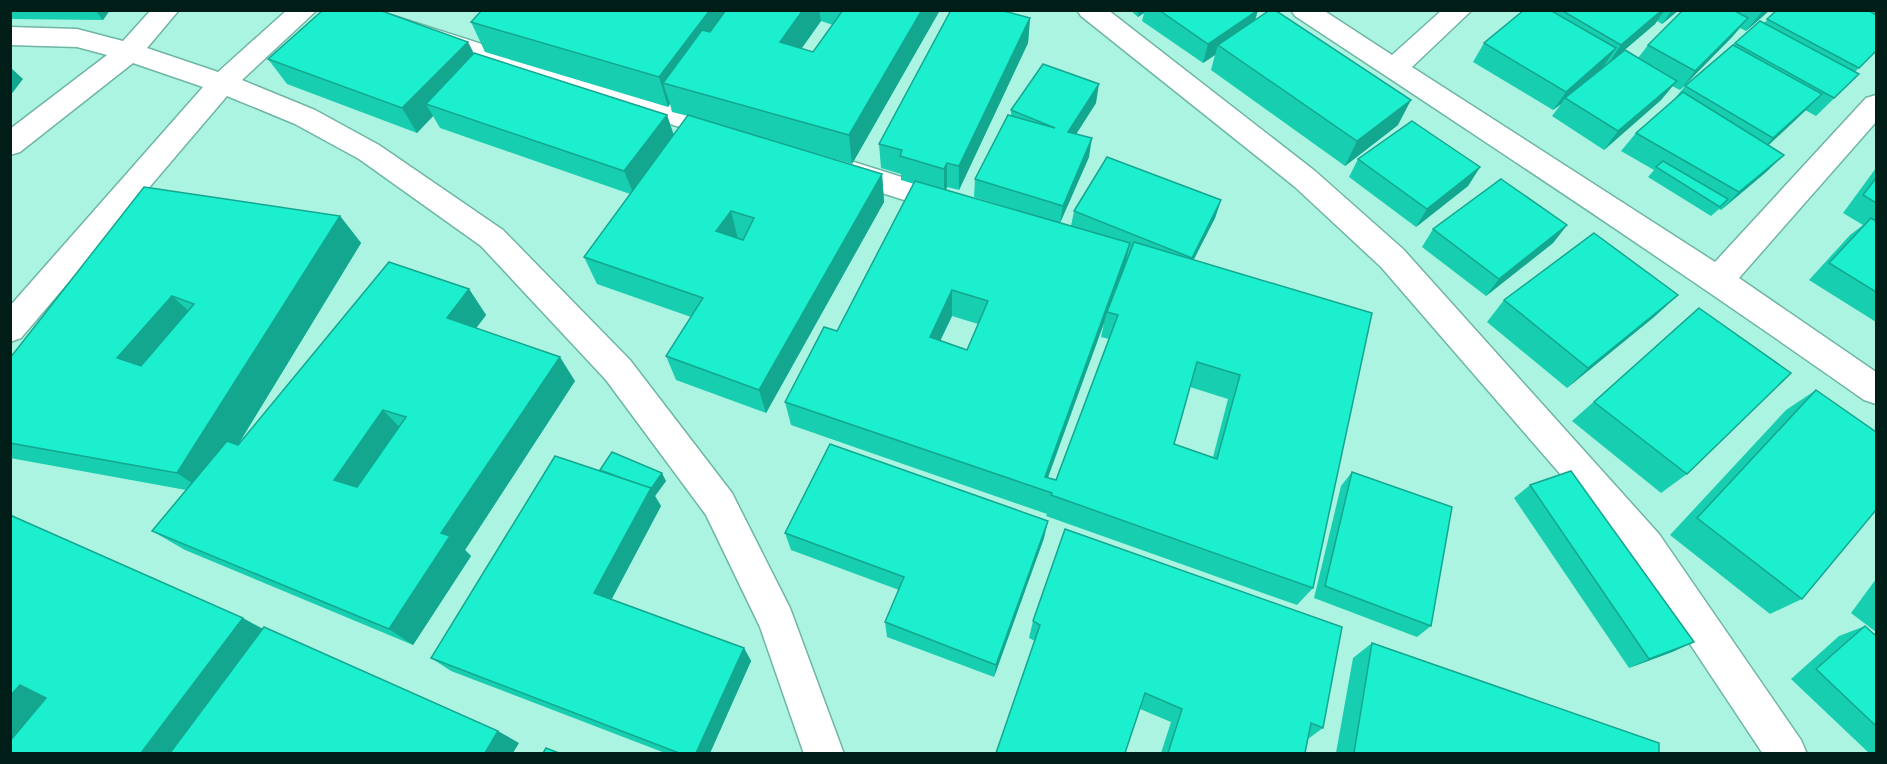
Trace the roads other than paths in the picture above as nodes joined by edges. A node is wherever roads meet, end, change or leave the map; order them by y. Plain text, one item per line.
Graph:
1 (166, 10) edge
2 (304, 10) edge
3 (345, 10) edge
4 (1090, 10) edge
5 (1304, 10) edge
6 (1459, 10) edge
7 (10, 36) edge
8 (129, 52) junction
9 (1393, 69) junction
10 (222, 83) junction
11 (1876, 105) edge
12 (755, 141) edge
13 (10, 145) edge
14 (812, 159) edge
15 (972, 210) edge
16 (1718, 280) junction
17 (10, 329) edge
18 (1876, 390) edge
19 (824, 753) edge
20 (1787, 753) edge

1 - 8 street
2 - 10 street
3 - 12 street
4 - 20 street
5 - 9 street
6 - 9 street
7 - 8 street
8 - 10 street
8 - 13 street
9 - 16 street
10 - 17 street
10 - 19 street
11 - 16 street
14 - 15 street
16 - 18 street

